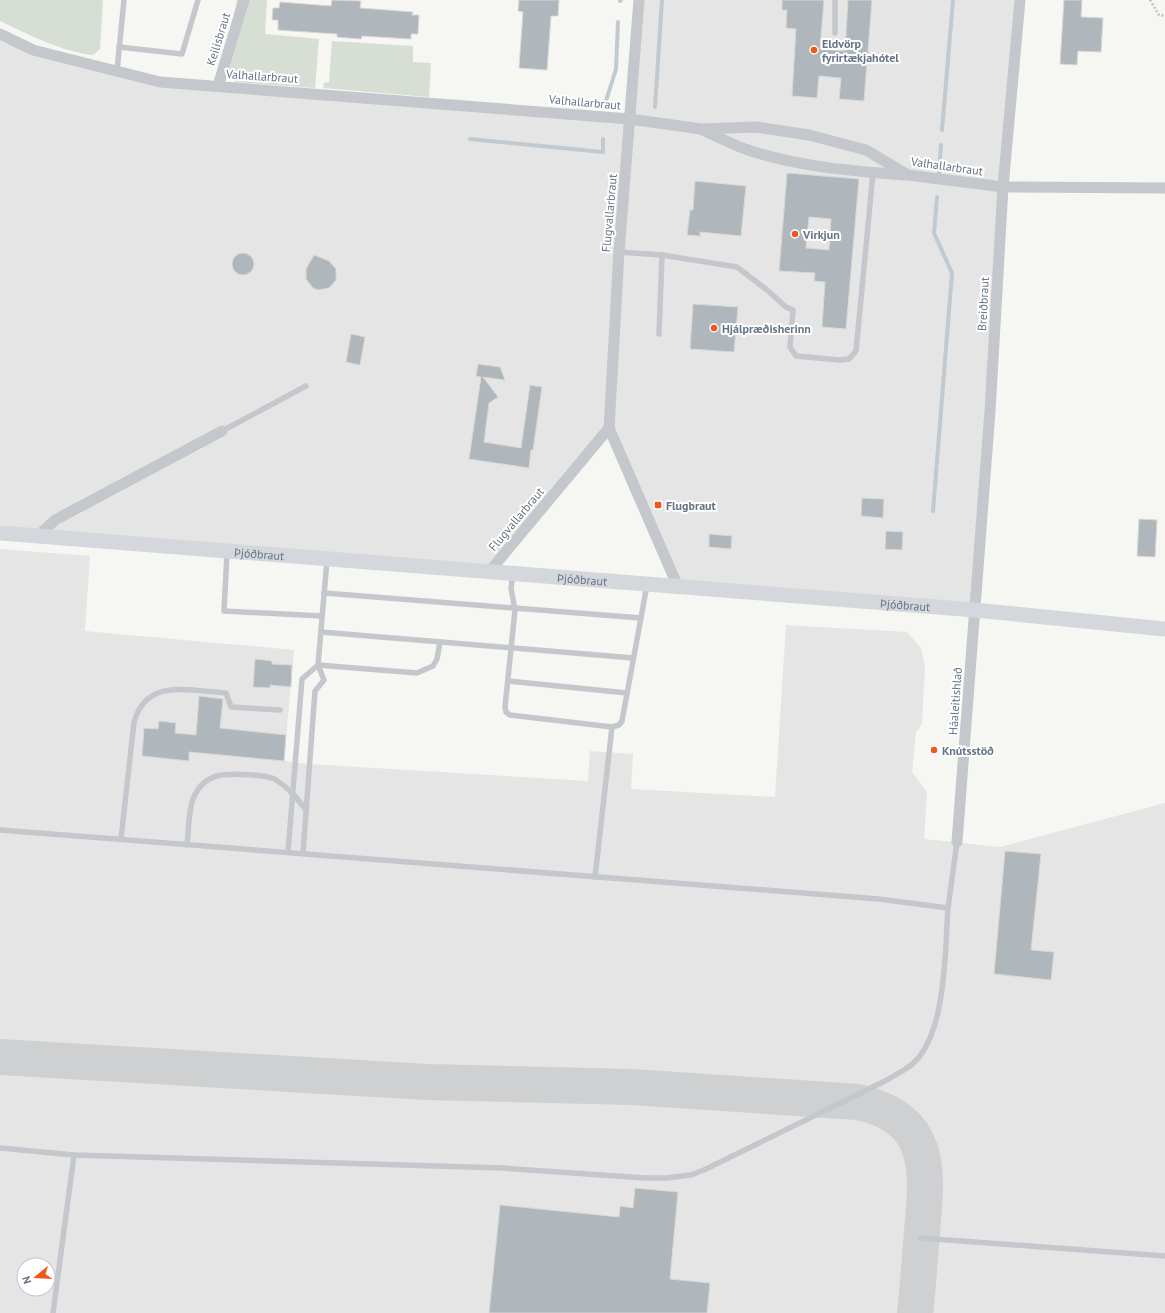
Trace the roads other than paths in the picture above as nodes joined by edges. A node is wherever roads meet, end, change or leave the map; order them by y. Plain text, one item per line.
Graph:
1 (124, 0) edge
2 (198, 0) edge
3 (244, 0) edge
4 (640, 0) edge
5 (835, 0) edge
6 (1020, 0) edge
7 (835, 33) dead end
8 (0, 34) edge
9 (119, 47) junction
10 (116, 71) junction
11 (218, 86) junction
12 (630, 119) junction
13 (701, 129) junction
14 (873, 173) junction
15 (908, 175) junction
16 (1003, 187) junction
17 (1165, 188) edge
18 (619, 252) junction
19 (662, 255) junction
20 (659, 334) dead end
21 (306, 386) dead end
22 (609, 428) junction
23 (222, 431) joint
24 (0, 533) edge
25 (37, 537) junction
26 (227, 552) junction
27 (327, 560) junction
28 (488, 572) junction
29 (513, 574) junction
30 (647, 585) junction
31 (678, 587) junction
32 (324, 593) junction
33 (515, 608) junction
34 (975, 610) junction
35 (322, 616) junction
36 (641, 618) junction
37 (1165, 629) edge
38 (321, 632) junction
39 (440, 642) junction
40 (511, 648) junction
41 (633, 658) junction
42 (318, 665) junction
43 (508, 681) junction
44 (626, 693) junction
45 (280, 710) dead end
46 (612, 727) junction
47 (293, 792) junction
48 (306, 810) junction
49 (0, 830) edge
50 (120, 839) junction
51 (957, 842) joint
52 (187, 845) junction
53 (288, 852) junction
54 (303, 853) junction
55 (595, 877) junction
56 (948, 908) junction
57 (0, 1148) edge
58 (74, 1155) junction
59 (922, 1238) dead end
60 (1165, 1256) edge
61 (53, 1313) edge

1 - 9 lane
2 - 9 lane
3 - 11 street, Keilisbraut
4 - 12 street, Flugvallarbraut
5 - 7 lane
6 - 16 street, Breiðbraut
8 - 10 street, Valhallarbraut
9 - 10 lane
10 - 11 street, Valhallarbraut
11 - 12 street, Valhallarbraut
12 - 13 street, Valhallarbraut
12 - 18 street, Flugvallarbraut
13 - 14 street
13 - 15 street, Valhallarbraut
14 - 15 street
14 - 19 lane
15 - 16 street, Valhallarbraut
16 - 17 street, Valhallarbraut
16 - 34 street, Breiðbraut
18 - 19 lane
18 - 22 street, Flugvallarbraut
19 - 20 lane
21 - 23 lane
22 - 28 street, Flugvallarbraut
22 - 31 street, Flugvallarbraut
23 - 25 street
24 - 25 street, Þjóðbraut
25 - 26 street, Þjóðbraut
26 - 27 street, Þjóðbraut
26 - 35 lane
27 - 28 street, Þjóðbraut
27 - 32 lane
28 - 29 street, Þjóðbraut
29 - 30 street, Þjóðbraut
29 - 33 lane
30 - 31 street, Þjóðbraut
30 - 36 lane
31 - 34 street, Þjóðbraut
32 - 33 lane
32 - 35 lane
33 - 36 lane
33 - 40 lane
34 - 37 street, Þjóðbraut
34 - 51 street, Háaleitishlað
35 - 38 lane
36 - 41 lane
38 - 39 lane
38 - 42 lane
39 - 40 lane
39 - 42 lane
40 - 41 lane
40 - 43 lane
41 - 44 lane
42 - 47 lane
42 - 48 lane
43 - 44 lane
43 - 46 lane
44 - 46 lane
45 - 50 lane
46 - 55 lane
47 - 48 lane
47 - 52 lane
47 - 53 lane
48 - 54 lane
49 - 50 lane
50 - 52 lane
51 - 56 lane
52 - 53 lane
53 - 54 lane
54 - 55 lane
55 - 56 lane
56 - 58 lane
57 - 58 lane
58 - 61 lane
59 - 60 lane

